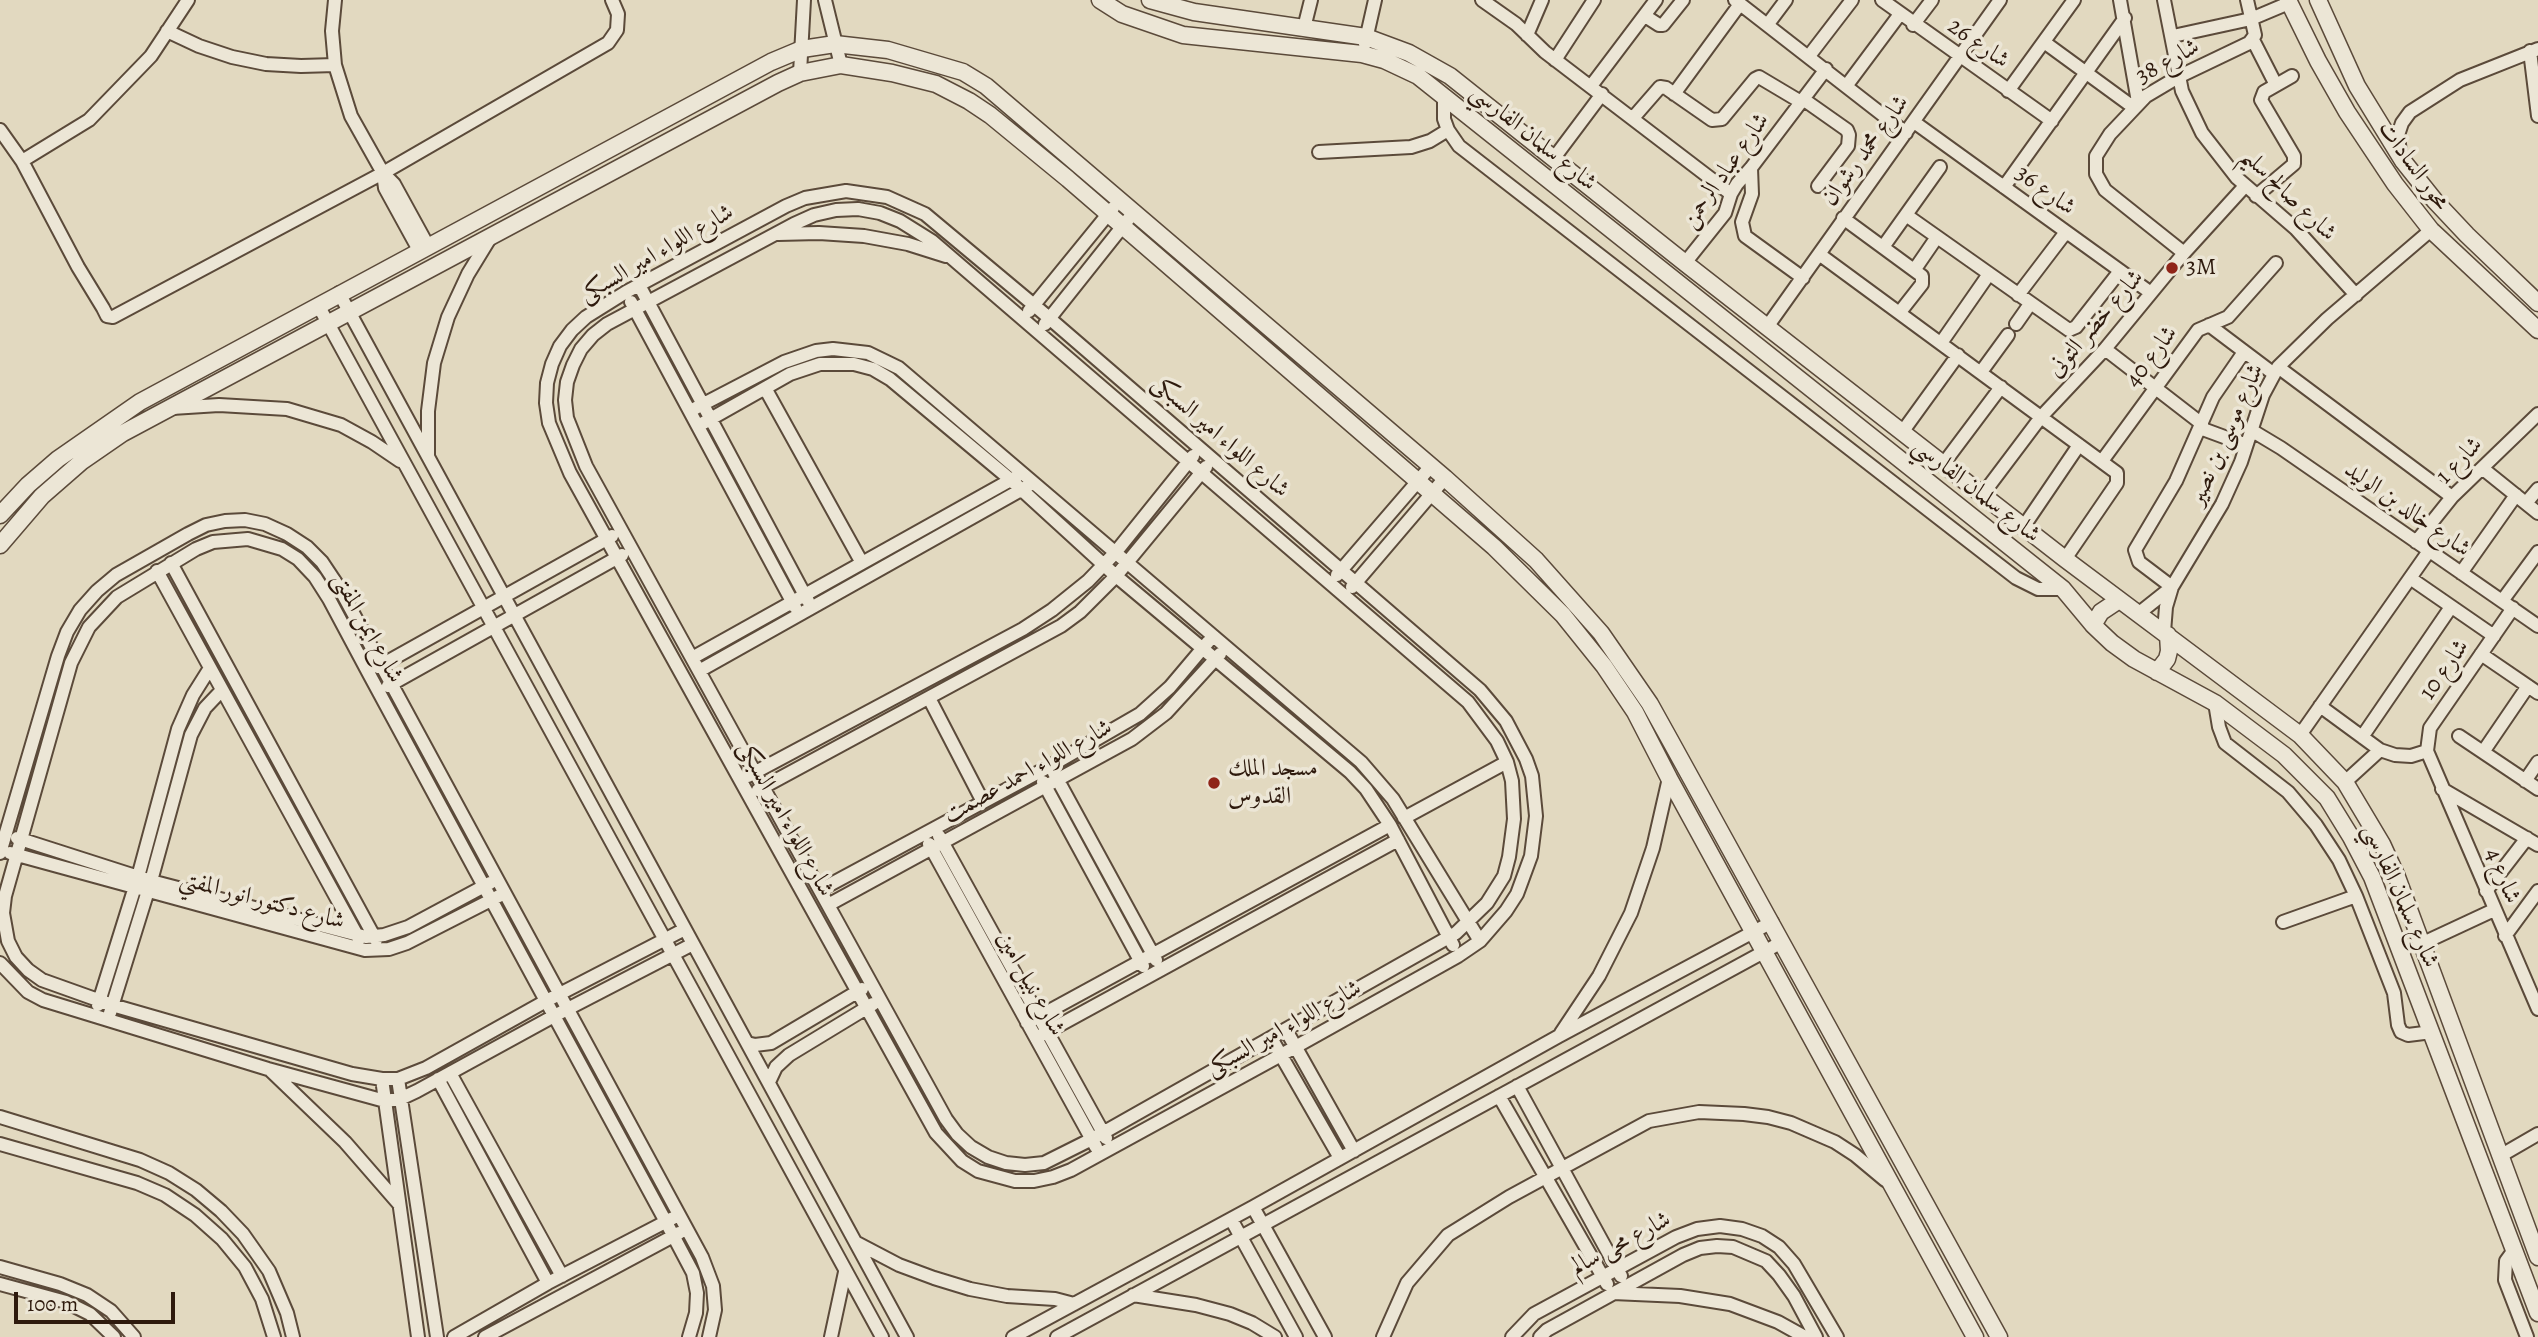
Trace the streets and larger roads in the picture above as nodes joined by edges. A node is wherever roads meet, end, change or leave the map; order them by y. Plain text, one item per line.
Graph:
1 (188, 0) edge
2 (335, 0) edge
3 (612, 0) edge
4 (804, 0) edge
5 (825, 0) edge
6 (1100, 0) edge
7 (1150, 0) edge
8 (1311, 0) edge
9 (1375, 0) edge
10 (1483, 0) edge
11 (1542, 0) edge
12 (1594, 0) edge
13 (1656, 0) edge
14 (1683, 0) edge
15 (1786, 0) edge
16 (1852, 0) edge
17 (1882, 0) edge
18 (1932, 0) edge
19 (2000, 0) edge
20 (2074, 0) edge
21 (2120, 0) edge
22 (2164, 0) edge
23 (2247, 0) edge
24 (2318, 0) edge
25 (1737, 2) edge
26 (2289, 2) edge
27 (1900, 14) junction
28 (1645, 16) junction
29 (2124, 18) junction
30 (2251, 19) junction
31 (1768, 24) junction
32 (1913, 25) junction
33 (1304, 28) junction
34 (167, 31) junction
35 (1527, 35) junction
36 (2173, 36) junction
37 (1366, 37) junction
38 (2253, 40) junction
39 (2044, 42) junction
40 (835, 44) junction
41 (803, 49) junction
42 (2339, 50) junction
43 (2534, 50) edge
44 (1362, 54) junction
45 (1809, 56) junction
46 (1959, 57) junction
47 (1555, 60) junction
48 (2318, 61) junction
49 (335, 65) junction
50 (841, 65) junction
51 (1826, 69) junction
52 (2086, 72) junction
53 (800, 73) junction
54 (2292, 76) dead end
55 (2178, 77) junction
56 (1847, 85) junction
57 (2276, 85) junction
58 (1591, 86) junction
59 (2008, 91) junction
60 (1602, 94) junction
61 (1674, 94) junction
62 (1444, 96) junction
63 (1802, 100) junction
64 (2136, 105) junction
65 (2538, 116) edge
66 (1633, 118) junction
67 (2052, 121) junction
68 (1910, 127) junction
69 (0, 130) edge
70 (1448, 130) junction
71 (1319, 152) dead end
72 (1554, 158) junction
73 (22, 161) junction
74 (2403, 161) junction
75 (1940, 167) dead end
76 (1751, 168) junction
77 (383, 173) junction
78 (1818, 186) dead end
79 (2245, 186) junction
80 (2004, 187) junction
81 (1731, 194) junction
82 (2256, 196) junction
83 (1121, 200) junction
84 (1134, 212) junction
85 (1109, 214) junction
86 (1906, 215) junction
87 (1843, 218) junction
88 (1123, 226) junction
89 (2431, 230) junction
90 (2066, 232) junction
91 (493, 233) junction
92 (774, 234) junction
93 (1937, 237) junction
94 (1883, 247) junction
95 (423, 248) junction
96 (2184, 253) junction
97 (1819, 254) junction
98 (950, 257) junction
99 (1685, 263) junction
100 (2276, 263) dead end
101 (1914, 269) junction
102 (2120, 271) junction
103 (1989, 274) junction
104 (1803, 278) junction
105 (639, 285) junction
106 (2518, 285) junction
107 (626, 292) junction
108 (339, 293) junction
109 (2151, 293) junction
110 (2018, 295) junction
111 (2356, 295) junction
112 (2505, 300) junction
113 (648, 302) junction
114 (2538, 303) edge
115 (2030, 304) junction
116 (318, 305) junction
117 (1034, 305) junction
118 (635, 309) junction
119 (347, 311) junction
120 (1900, 312) junction
121 (1023, 319) junction
122 (1049, 319) junction
123 (2536, 322) edge
124 (326, 323) junction
125 (2209, 325) junction
126 (1767, 327) junction
127 (1038, 332) junction
128 (1941, 343) junction
129 (2105, 349) junction
130 (2244, 352) junction
131 (1958, 355) junction
132 (2276, 371) junction
133 (1981, 372) junction
134 (2001, 387) junction
135 (2154, 387) junction
136 (765, 388) junction
137 (703, 404) junction
138 (168, 408) junction
139 (690, 411) junction
140 (2538, 414) edge
141 (2041, 417) junction
142 (710, 419) junction
143 (698, 426) junction
144 (2201, 426) junction
145 (2251, 430) junction
146 (1903, 431) junction
147 (2079, 445) junction
148 (2246, 445) junction
149 (1199, 448) junction
150 (428, 459) junction
151 (1212, 459) junction
152 (1189, 461) junction
153 (2102, 461) junction
154 (403, 463) junction
155 (1944, 463) junction
156 (586, 466) junction
157 (1431, 466) junction
158 (2482, 468) junction
159 (570, 473) junction
160 (1201, 473) junction
161 (1017, 477) junction
162 (1445, 478) junction
163 (1418, 481) junction
164 (1028, 486) junction
165 (2538, 489) edge
166 (1431, 493) junction
167 (1983, 494) junction
168 (2452, 497) junction
169 (2521, 499) junction
170 (2538, 513) edge
171 (0, 515) edge
172 (2024, 526) junction
173 (622, 531) junction
174 (607, 539) junction
175 (2416, 542) junction
176 (0, 545) edge
177 (632, 549) junction
178 (2429, 551) junction
179 (2538, 552) edge
180 (1115, 553) junction
181 (617, 558) junction
182 (2065, 559) junction
183 (171, 563) junction
184 (862, 563) junction
185 (1127, 563) junction
186 (1104, 565) junction
187 (1341, 570) junction
188 (157, 571) junction
189 (2461, 573) junction
190 (1116, 576) junction
191 (2410, 578) junction
192 (1356, 582) junction
193 (1330, 584) junction
194 (2172, 587) junction
195 (2063, 589) junction
196 (805, 595) junction
197 (1345, 596) junction
198 (503, 597) junction
199 (2119, 600) junction
200 (2502, 600) junction
201 (792, 602) junction
202 (2451, 607) junction
203 (812, 608) junction
204 (2513, 608) junction
205 (482, 609) junction
206 (2138, 614) junction
207 (513, 615) junction
208 (799, 615) junction
209 (2093, 625) junction
210 (492, 626) junction
211 (2538, 626) edge
212 (2166, 633) junction
213 (2494, 636) junction
214 (1213, 637) junction
215 (1203, 648) junction
216 (1226, 648) junction
217 (2481, 654) junction
218 (692, 658) junction
219 (1215, 659) junction
220 (382, 665) junction
221 (211, 668) junction
222 (699, 671) junction
223 (368, 672) junction
224 (2157, 672) junction
225 (393, 684) junction
226 (222, 690) junction
227 (2533, 690) edge
228 (379, 692) junction
229 (929, 698) junction
230 (2215, 703) junction
231 (2320, 706) junction
232 (2300, 735) junction
233 (2459, 736) dead end
234 (2362, 737) junction
235 (2379, 750) junction
236 (2483, 752) junction
237 (2428, 755) junction
238 (1507, 762) junction
239 (2538, 762) edge
240 (1050, 766) junction
241 (755, 772) junction
242 (1037, 773) junction
243 (1669, 778) junction
244 (739, 780) junction
245 (1057, 780) junction
246 (2525, 781) junction
247 (2345, 782) junction
248 (763, 787) junction
249 (1045, 787) junction
250 (2442, 789) junction
251 (2538, 789) edge
252 (748, 796) junction
253 (983, 802) junction
254 (1404, 818) junction
255 (1390, 825) junction
256 (929, 831) junction
257 (3, 833) edge
258 (22, 839) junction
259 (1398, 839) junction
260 (2532, 842) edge
261 (938, 846) junction
262 (0, 851) edge
263 (18, 855) junction
264 (498, 878) junction
265 (344, 881) junction
266 (143, 884) junction
267 (484, 886) junction
268 (332, 889) junction
269 (820, 891) junction
270 (2486, 891) junction
271 (2538, 891) edge
272 (506, 893) junction
273 (2356, 896) junction
274 (492, 900) junction
275 (828, 905) junction
276 (2494, 910) junction
277 (1772, 922) junction
278 (2283, 922) dead end
279 (1468, 923) junction
280 (685, 929) junction
281 (1754, 932) junction
282 (357, 935) junction
283 (2505, 936) junction
284 (374, 937) junction
285 (1450, 938) junction
286 (664, 939) junction
287 (1480, 941) junction
288 (1782, 942) junction
289 (693, 944) junction
290 (2421, 944) junction
291 (365, 950) junction
292 (382, 950) junction
293 (1764, 951) junction
294 (1153, 954) junction
295 (673, 955) junction
296 (1458, 956) junction
297 (1140, 961) junction
298 (0, 964) edge
299 (1161, 970) junction
300 (1148, 976) junction
301 (871, 983) junction
302 (857, 991) junction
303 (560, 994) junction
304 (880, 999) junction
305 (546, 1001) junction
306 (106, 1003) junction
307 (2537, 1005) edge
308 (867, 1008) junction
309 (568, 1009) junction
310 (94, 1016) junction
311 (554, 1016) junction
312 (108, 1020) junction
313 (1033, 1020) junction
314 (1286, 1030) junction
315 (2432, 1032) junction
316 (1042, 1035) junction
317 (1559, 1036) junction
318 (1271, 1038) junction
319 (747, 1043) junction
320 (1296, 1047) junction
321 (1281, 1055) junction
322 (268, 1069) junction
323 (450, 1073) junction
324 (382, 1079) junction
325 (398, 1079) junction
326 (438, 1079) junction
327 (768, 1082) junction
328 (1517, 1086) junction
329 (1499, 1096) junction
330 (400, 1098) junction
331 (384, 1101) junction
332 (0, 1117) edge
333 (2538, 1134) edge
334 (1098, 1136) junction
335 (0, 1144) edge
336 (1106, 1151) junction
337 (1354, 1151) junction
338 (2500, 1156) junction
339 (1340, 1158) junction
340 (1562, 1168) junction
341 (1545, 1177) junction
342 (1891, 1186) junction
343 (399, 1204) junction
344 (1253, 1207) junction
345 (680, 1214) junction
346 (1231, 1219) junction
347 (666, 1222) junction
348 (1263, 1226) junction
349 (688, 1229) junction
350 (674, 1236) junction
351 (1241, 1238) junction
352 (856, 1243) junction
353 (2514, 1250) junction
354 (2538, 1257) edge
355 (0, 1267) edge
356 (1617, 1269) junction
357 (845, 1272) junction
358 (562, 1276) junction
359 (1603, 1277) junction
360 (548, 1283) junction
361 (0, 1284) edge
362 (1626, 1286) junction
363 (1613, 1293) junction
364 (1133, 1295) junction
365 (1074, 1304) junction
366 (2538, 1313) edge
367 (418, 1335) edge
368 (439, 1335) edge
369 (114, 1337) edge
370 (134, 1337) edge
371 (274, 1337) edge
372 (293, 1337) edge
373 (454, 1337) edge
374 (485, 1337) edge
375 (689, 1337) edge
376 (709, 1337) edge
377 (831, 1337) edge
378 (882, 1337) edge
379 (907, 1337) edge
380 (1013, 1337) edge
381 (1056, 1337) edge
382 (1275, 1337) edge
383 (1296, 1337) edge
384 (1325, 1337) edge
385 (1383, 1337) edge
386 (1512, 1337) edge
387 (1540, 1337) edge
388 (1805, 1337) edge
389 (1816, 1337) edge
390 (1837, 1337) edge
391 (1975, 1337) edge
392 (1999, 1337) edge
393 (2527, 1337) edge

1 - 34 street
2 - 49 street
3 - 77 street
4 - 41 street
5 - 40 street
6 - 44 street, شارع سلمان الفارسي
7 - 33 street, شارع سلمان الفارسي
8 - 33 street
9 - 37 street
10 - 35 street
11 - 35 street
12 - 47 street
13 - 28 street
14 - 28 street
15 - 31 street
16 - 45 street
17 - 27 street, شارع 26
18 - 32 street
19 - 46 street, شارع محمد رشوان
20 - 39 street
21 - 29 street
22 - 36 street, شارع صالح سليم
23 - 30 street
24 - 42 street, محور السادات
25 - 31 street, شارع 36
25 - 61 street
26 - 30 street
26 - 48 street, محور السادات
27 - 32 street, شارع 26
27 - 56 street
28 - 58 street
29 - 52 street
29 - 64 street
30 - 36 street
30 - 38 street
31 - 45 street, شارع 36
32 - 46 street, شارع 26
33 - 37 street, شارع سلمان الفارسي
34 - 49 street
34 - 73 street
35 - 47 street
36 - 55 street, شارع صالح سليم
37 - 44 street
37 - 72 street, شارع سلمان الفارسي
38 - 55 street, شارع 38
38 - 57 street
39 - 52 street
39 - 59 street
40 - 41 street
40 - 50 street
40 - 83 street
41 - 53 street
41 - 95 street
42 - 48 street
42 - 74 street, محور السادات
43 - 65 street
43 - 74 street
44 - 62 street, شارع سلمان الفارسي
45 - 51 street, شارع 36
46 - 59 street, شارع 26
46 - 68 street, شارع محمد رشوان
47 - 58 street
48 - 89 street, محور السادات
49 - 77 street
50 - 53 street
50 - 85 street
51 - 56 street, شارع 36
51 - 63 street, شارع عباد الرحمن
52 - 64 street
52 - 67 street
53 - 91 street
54 - 57 street
55 - 64 street, شارع 38
55 - 79 street, شارع صالح سليم
56 - 68 street, شارع 36
57 - 82 street
58 - 60 street
59 - 67 street, شارع 26
60 - 66 street
60 - 72 street
61 - 63 street
61 - 66 street
62 - 70 street
62 - 195 street, شارع سلمان الفارسي
63 - 76 street, شارع عباد الرحمن
63 - 78 street
64 - 96 street, شارع 38
66 - 81 street
67 - 80 street
68 - 80 street, شارع 36
68 - 87 street, شارع محمد رشوان
69 - 73 street
70 - 71 street
70 - 195 street
72 - 99 street, شارع سلمان الفارسي
73 - 77 street
74 - 106 street, محور السادات
75 - 86 street
76 - 81 street, شارع عباد الرحمن
76 - 104 street
77 - 95 street
79 - 82 street, شارع صالح سليم
79 - 96 street, شارع خضر التونى
80 - 90 street, شارع 36
81 - 99 street, شارع عباد الرحمن
82 - 111 street, شارع صالح سليم
83 - 84 street
83 - 85 street
84 - 88 street
84 - 157 street
85 - 88 street
85 - 117 street
86 - 93 street
86 - 94 street
87 - 94 street
87 - 97 street, شارع محمد رشوان
88 - 122 street
88 - 163 street
89 - 111 street, شارع موسى بن نصير
89 - 112 street, محور السادات
90 - 102 street, شارع 36
90 - 110 street
91 - 119 street
91 - 150 street
92 - 98 street
92 - 98 street, شارع اللواء امير السبكى
92 - 113 street, شارع اللواء امير السبكى
93 - 101 street
93 - 103 street
94 - 101 street
95 - 108 street
96 - 109 street, شارع خضر التونى
97 - 104 street, شارع محمد رشوان
97 - 120 street
98 - 121 street, شارع اللواء امير السبكى
99 - 126 street, شارع سلمان الفارسي
100 - 125 street, شارع 40
101 - 120 street
102 - 109 street, شارع 36
102 - 115 street
103 - 110 street
103 - 128 street
104 - 126 street, شارع محمد رشوان
105 - 107 street, شارع اللواء امير السبكى
105 - 113 street
105 - 117 street, شارع اللواء امير السبكى
106 - 112 street
106 - 114 street, محور السادات
107 - 118 street
107 - 159 street, شارع اللواء امير السبكى
108 - 116 street
108 - 119 street
109 - 129 street, شارع خضر التونى
110 - 115 street
111 - 132 street, شارع موسى بن نصير
112 - 123 street, محور السادات
113 - 118 street, شارع اللواء امير السبكى
113 - 137 street
115 - 133 street
116 - 124 street
116 - 171 street
117 - 121 street
117 - 122 street, شارع اللواء امير السبكى
118 - 139 street
118 - 156 street, شارع اللواء امير السبكى
119 - 124 street
119 - 150 street
120 - 128 street
121 - 127 street, شارع اللواء امير السبكى
122 - 127 street
122 - 149 street, شارع اللواء امير السبكى
124 - 138 street
124 - 154 street
125 - 130 street
125 - 135 street, شارع 40
126 - 146 street, شارع سلمان الفارسي
127 - 152 street, شارع اللواء امير السبكى
128 - 131 street
129 - 135 street
129 - 141 street, شارع خضر التونى
130 - 132 street
130 - 144 street
131 - 133 street
131 - 146 street
132 - 145 street, شارع موسى بن نصير
132 - 168 street
133 - 134 street
134 - 141 street
134 - 155 street
135 - 144 street
135 - 153 street, شارع 40
136 - 142 street
136 - 161 street
136 - 184 street
137 - 139 street
137 - 142 street
137 - 161 street
138 - 154 street
138 - 176 street
139 - 143 street
140 - 158 street, شارع 1
141 - 147 street
141 - 167 street, شارع خضر التونى
142 - 143 street
142 - 196 street
143 - 201 street
144 - 148 street
144 - 194 street
145 - 148 street, شارع موسى بن نصير
145 - 175 street, شارع خالد بن الوليد
146 - 155 street, شارع سلمان الفارسي
147 - 153 street
147 - 172 street
148 - 194 street, شارع موسى بن نصير
149 - 151 street, شارع اللواء امير السبكى
149 - 152 street
150 - 198 street
151 - 160 street
151 - 187 street, شارع اللواء امير السبكى
152 - 160 street, شارع اللواء امير السبكى
152 - 180 street
153 - 182 street
154 - 205 street
155 - 167 street, شارع سلمان الفارسي
156 - 159 street
156 - 173 street, شارع اللواء امير السبكى
157 - 162 street
157 - 163 street
158 - 168 street, شارع 1
158 - 169 street
159 - 174 street, شارع اللواء امير السبكى
160 - 185 street
160 - 193 street, شارع اللواء امير السبكى
161 - 164 street
161 - 184 street
162 - 166 street
162 - 277 street
163 - 166 street
163 - 187 street
164 - 180 street
164 - 186 street
164 - 203 street
165 - 169 street
166 - 192 street
166 - 243 street
167 - 172 street, شارع سلمان الفارسي
168 - 175 street, شارع 1
169 - 170 street
169 - 189 street
172 - 182 street, شارع سلمان الفارسي
173 - 174 street
173 - 177 street, شارع اللواء امير السبكى
174 - 181 street, شارع اللواء امير السبكى
174 - 198 street
175 - 178 street, شارع خالد بن الوليد
177 - 181 street
177 - 218 street, شارع اللواء امير السبكى
178 - 189 street, شارع خالد بن الوليد
178 - 191 street
179 - 200 street
180 - 185 street
180 - 186 street
181 - 207 street
181 - 244 street, شارع اللواء امير السبكى
182 - 199 street, شارع سلمان الفارسي
183 - 188 street, شارع ايمن المفتى
183 - 223 street, شارع ايمن المفتى
183 - 265 street
184 - 196 street
185 - 190 street
185 - 214 street
186 - 190 street
186 - 241 street
187 - 192 street, شارع اللواء امير السبكى
187 - 193 street
188 - 221 street
188 - 258 street, شارع ايمن المفتى
189 - 200 street, شارع خالد بن الوليد
190 - 215 street
190 - 229 street
191 - 202 street
191 - 231 street
192 - 197 street
192 - 287 street, شارع اللواء امير السبكى
193 - 197 street, شارع اللواء امير السبكى
194 - 206 street, شارع موسى بن نصير
194 - 212 street, شارع موسى بن نصير
195 - 209 street, شارع سلمان الفارسي
196 - 201 street
196 - 203 street
197 - 238 street, شارع اللواء امير السبكى
198 - 205 street
198 - 207 street
199 - 206 street, شارع سلمان الفارسي
199 - 209 street
200 - 204 street, شارع خالد بن الوليد
201 - 208 street
201 - 218 street
202 - 213 street
202 - 234 street
203 - 208 street
204 - 211 street, شارع خالد بن الوليد
204 - 213 street, شارع 10
205 - 210 street
205 - 220 street
206 - 212 street, شارع سلمان الفارسي
207 - 210 street
207 - 280 street
208 - 222 street
209 - 224 street, شارع سلمان الفارسي
210 - 225 street
210 - 286 street
212 - 224 street
212 - 232 street, شارع سلمان الفارسي
213 - 217 street, شارع 10
214 - 215 street, شارع اللواء احمد عصمت
214 - 216 street
215 - 219 street
215 - 240 street, شارع اللواء احمد عصمت
216 - 219 street, شارع اللواء احمد عصمت
216 - 254 street
217 - 227 street
217 - 237 street, شارع 10
218 - 222 street, شارع اللواء امير السبكى
219 - 245 street, شارع اللواء احمد عصمت
219 - 255 street
220 - 223 street
220 - 225 street, شارع ايمن المفتى
220 - 257 street, شارع ايمن المفتى
221 - 226 street
221 - 266 street
222 - 241 street, شارع اللواء امير السبكى
223 - 228 street, شارع ايمن المفتى
224 - 230 street, شارع سلمان الفارسي
225 - 228 street
225 - 264 street, شارع ايمن المفتى
226 - 266 street
226 - 268 street
227 - 236 street
228 - 267 street, شارع ايمن المفتى
229 - 248 street
229 - 253 street
230 - 273 street
230 - 315 street, شارع سلمان الفارسي
231 - 232 street
231 - 234 street
232 - 247 street, شارع سلمان الفارسي
233 - 236 street
234 - 235 street
235 - 237 street
235 - 247 street
236 - 246 street
237 - 250 street, شارع 4
238 - 254 street
238 - 279 street, شارع اللواء امير السبكى
239 - 246 street
240 - 242 street, شارع اللواء احمد عصمت
240 - 245 street
241 - 244 street
241 - 248 street, شارع اللواء امير السبكى
242 - 249 street
242 - 253 street, شارع اللواء احمد عصمت
243 - 281 street
243 - 317 street
244 - 252 street, شارع اللواء امير السبكى
245 - 249 street, شارع اللواء احمد عصمت
245 - 294 street
246 - 251 street
247 - 290 street, شارع سلمان الفارسي
248 - 252 street
248 - 269 street, شارع اللواء امير السبكى
249 - 261 street, شارع اللواء احمد عصمت
249 - 297 street
250 - 260 street
250 - 270 street, شارع 4
252 - 302 street, شارع اللواء امير السبكى
253 - 256 street, شارع اللواء احمد عصمت
254 - 279 street
255 - 259 street
255 - 294 street
256 - 261 street, شارع نبيل امين
256 - 269 street, شارع اللواء احمد عصمت
257 - 258 street, شارع دكتور انور المفتي
257 - 262 street, شارع ايمن المفتى
258 - 263 street, شارع ايمن المفتى
258 - 266 street, شارع دكتور انور المفتي
259 - 285 street
259 - 299 street
260 - 270 street
261 - 275 street, شارع اللواء احمد عصمت
261 - 313 street, شارع نبيل امين
262 - 263 street, شارع دكتور انور المفتي
263 - 266 street, شارع دكتور انور المفتي
263 - 306 street, شارع ايمن المفتى
264 - 267 street, شارع دكتور انور المفتي
264 - 272 street, شارع ايمن المفتى
265 - 268 street
265 - 284 street
266 - 282 street, شارع دكتور انور المفتي
266 - 291 street, شارع دكتور انور المفتي
266 - 306 street
267 - 274 street, شارع ايمن المفتى
267 - 284 street, شارع دكتور انور المفتي
268 - 282 street
269 - 275 street, شارع اللواء امير السبكى
270 - 276 street, شارع 4
271 - 283 street
272 - 274 street, شارع دكتور انور المفتي
272 - 303 street, شارع ايمن المفتى
273 - 278 street
273 - 315 street
274 - 292 street, شارع دكتور انور المفتي
274 - 305 street, شارع ايمن المفتى
275 - 301 street, شارع اللواء امير السبكى
276 - 283 street, شارع 4
276 - 290 street
277 - 281 street
277 - 288 street
279 - 285 street, شارع اللواء امير السبكى
279 - 287 street
280 - 286 street
280 - 289 street
281 - 293 street
281 - 317 street
282 - 284 street, شارع دكتور انور المفتي
282 - 291 street
283 - 307 street, شارع 4
284 - 292 street
285 - 296 street
285 - 314 street, شارع اللواء امير السبكى
286 - 295 street
286 - 303 street
287 - 296 street, شارع اللواء امير السبكى
288 - 293 street
288 - 392 street
289 - 295 street
289 - 319 street
290 - 338 street, شارع سلمان الفارسي
291 - 292 street, شارع دكتور انور المفتي
293 - 328 street
293 - 342 street
294 - 297 street
294 - 299 street
295 - 309 street
295 - 357 street
296 - 320 street, شارع اللواء امير السبكى
297 - 300 street
297 - 313 street
298 - 310 street
299 - 300 street
300 - 316 street
301 - 302 street
301 - 304 street, شارع اللواء امير السبكى
302 - 308 street, شارع اللواء امير السبكى
302 - 319 street
303 - 305 street
303 - 309 street, شارع ايمن المفتى
304 - 308 street
304 - 334 street, شارع اللواء امير السبكى
305 - 311 street, شارع ايمن المفتى
305 - 325 street
306 - 310 street
306 - 312 street
306 - 324 street, شارع ايمن المفتى
308 - 327 street
308 - 336 street, شارع اللواء امير السبكى
309 - 311 street
309 - 345 street, شارع ايمن المفتى
310 - 312 street
311 - 323 street
311 - 347 street, شارع ايمن المفتى
312 - 322 street
313 - 316 street, شارع نبيل امين
314 - 318 street, شارع اللواء امير السبكى
314 - 320 street
315 - 353 street, شارع سلمان الفارسي
316 - 334 street, شارع نبيل امين
317 - 337 street
318 - 321 street
318 - 334 street, شارع اللواء امير السبكى
319 - 327 street
320 - 321 street, شارع اللواء امير السبكى
320 - 337 street
321 - 336 street, شارع اللواء امير السبكى
321 - 339 street
322 - 331 street
322 - 343 street
323 - 326 street
323 - 358 street
324 - 325 street, شارع ايمن المفتى
324 - 331 street
325 - 330 street
326 - 330 street
326 - 360 street
327 - 352 street
328 - 329 street
328 - 340 street
329 - 341 street
329 - 348 street
330 - 331 street
330 - 368 street
331 - 343 street
332 - 372 street
333 - 338 street
334 - 336 street, شارع نبيل امين
335 - 371 street
337 - 339 street
338 - 354 street, شارع سلمان الفارسي
339 - 344 street
340 - 341 street
340 - 342 street
340 - 356 street
341 - 359 street
341 - 385 street
342 - 391 street
343 - 367 street
344 - 346 street
344 - 348 street
345 - 347 street
345 - 349 street, شارع ايمن المفتى
346 - 351 street
346 - 365 street
347 - 350 street, شارع ايمن المفتى
347 - 358 street
348 - 351 street
348 - 384 street
349 - 350 street
349 - 376 street, شارع ايمن المفتى
350 - 374 street
350 - 375 street, شارع ايمن المفتى
351 - 364 street
351 - 383 street
352 - 365 street
352 - 379 street
353 - 366 street, شارع سلمان الفارسي
353 - 393 street
355 - 370 street
356 - 359 street, شارع محى سالم
356 - 362 street
356 - 390 street, شارع محى سالم
357 - 377 street
357 - 378 street
358 - 360 street
359 - 363 street
359 - 386 street, شارع محى سالم
360 - 373 street
361 - 369 street
362 - 363 street, شارع محى سالم
362 - 389 street, شارع محى سالم
363 - 387 street, شارع محى سالم
363 - 388 street
364 - 381 street
364 - 382 street
365 - 380 street
367 - 368 street

